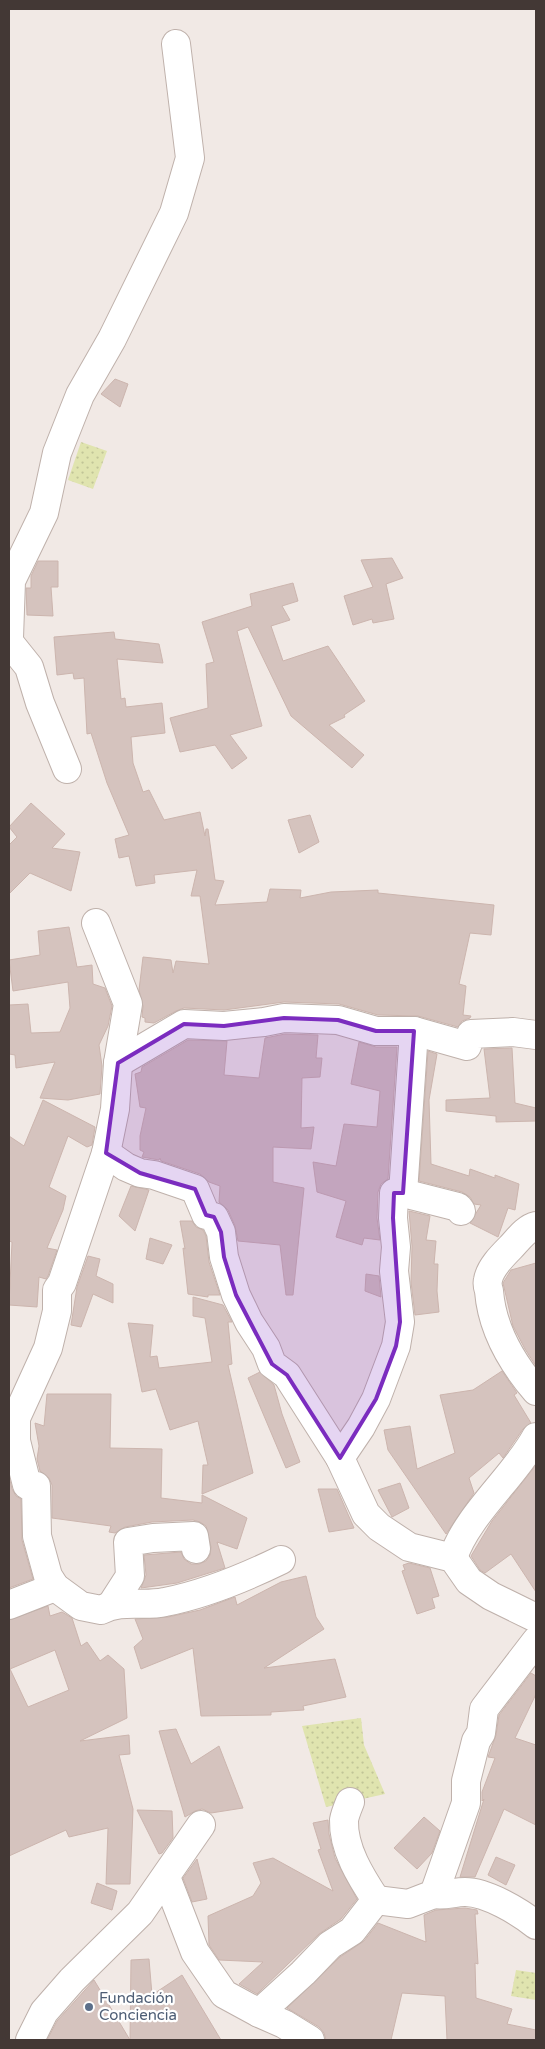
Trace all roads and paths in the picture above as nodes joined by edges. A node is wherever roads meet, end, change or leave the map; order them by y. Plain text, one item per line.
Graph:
1 (176, 44) dead end
2 (9, 638) edge
3 (9, 642) edge
4 (67, 769) dead end
5 (96, 923) dead end
6 (414, 1031) junction
7 (536, 1035) edge
8 (118, 1063) junction
9 (106, 1153) junction
10 (402, 1192) junction
11 (461, 1211) dead end
12 (536, 1226) edge
13 (536, 1392) edge
14 (13, 1416) edge
15 (536, 1436) edge
16 (340, 1458) junction
17 (196, 1549) dead end
18 (453, 1558) junction
19 (282, 1560) dead end
20 (55, 1587) junction
21 (112, 1604) junction
22 (9, 1605) edge
23 (536, 1618) edge
24 (536, 1641) edge
25 (350, 1802) dead end
26 (201, 1825) dead end
27 (166, 1877) junction
28 (434, 1894) junction
29 (376, 1900) junction
30 (536, 1925) edge
31 (259, 2013) junction
32 (30, 2040) edge
33 (310, 2040) edge

1 - 2 street
3 - 4 street
5 - 8 street
6 - 7 street
6 - 8 street
6 - 10 street
8 - 9 street
9 - 14 street
9 - 16 street
10 - 11 street
10 - 16 street
12 - 13 street
14 - 20 street
15 - 18 street
16 - 18 street
17 - 21 street
18 - 23 street
19 - 21 street
20 - 21 street
20 - 22 street
24 - 28 street
25 - 29 street
26 - 27 street
27 - 31 street
27 - 32 street
28 - 29 street
28 - 30 street
29 - 31 street
31 - 33 street

